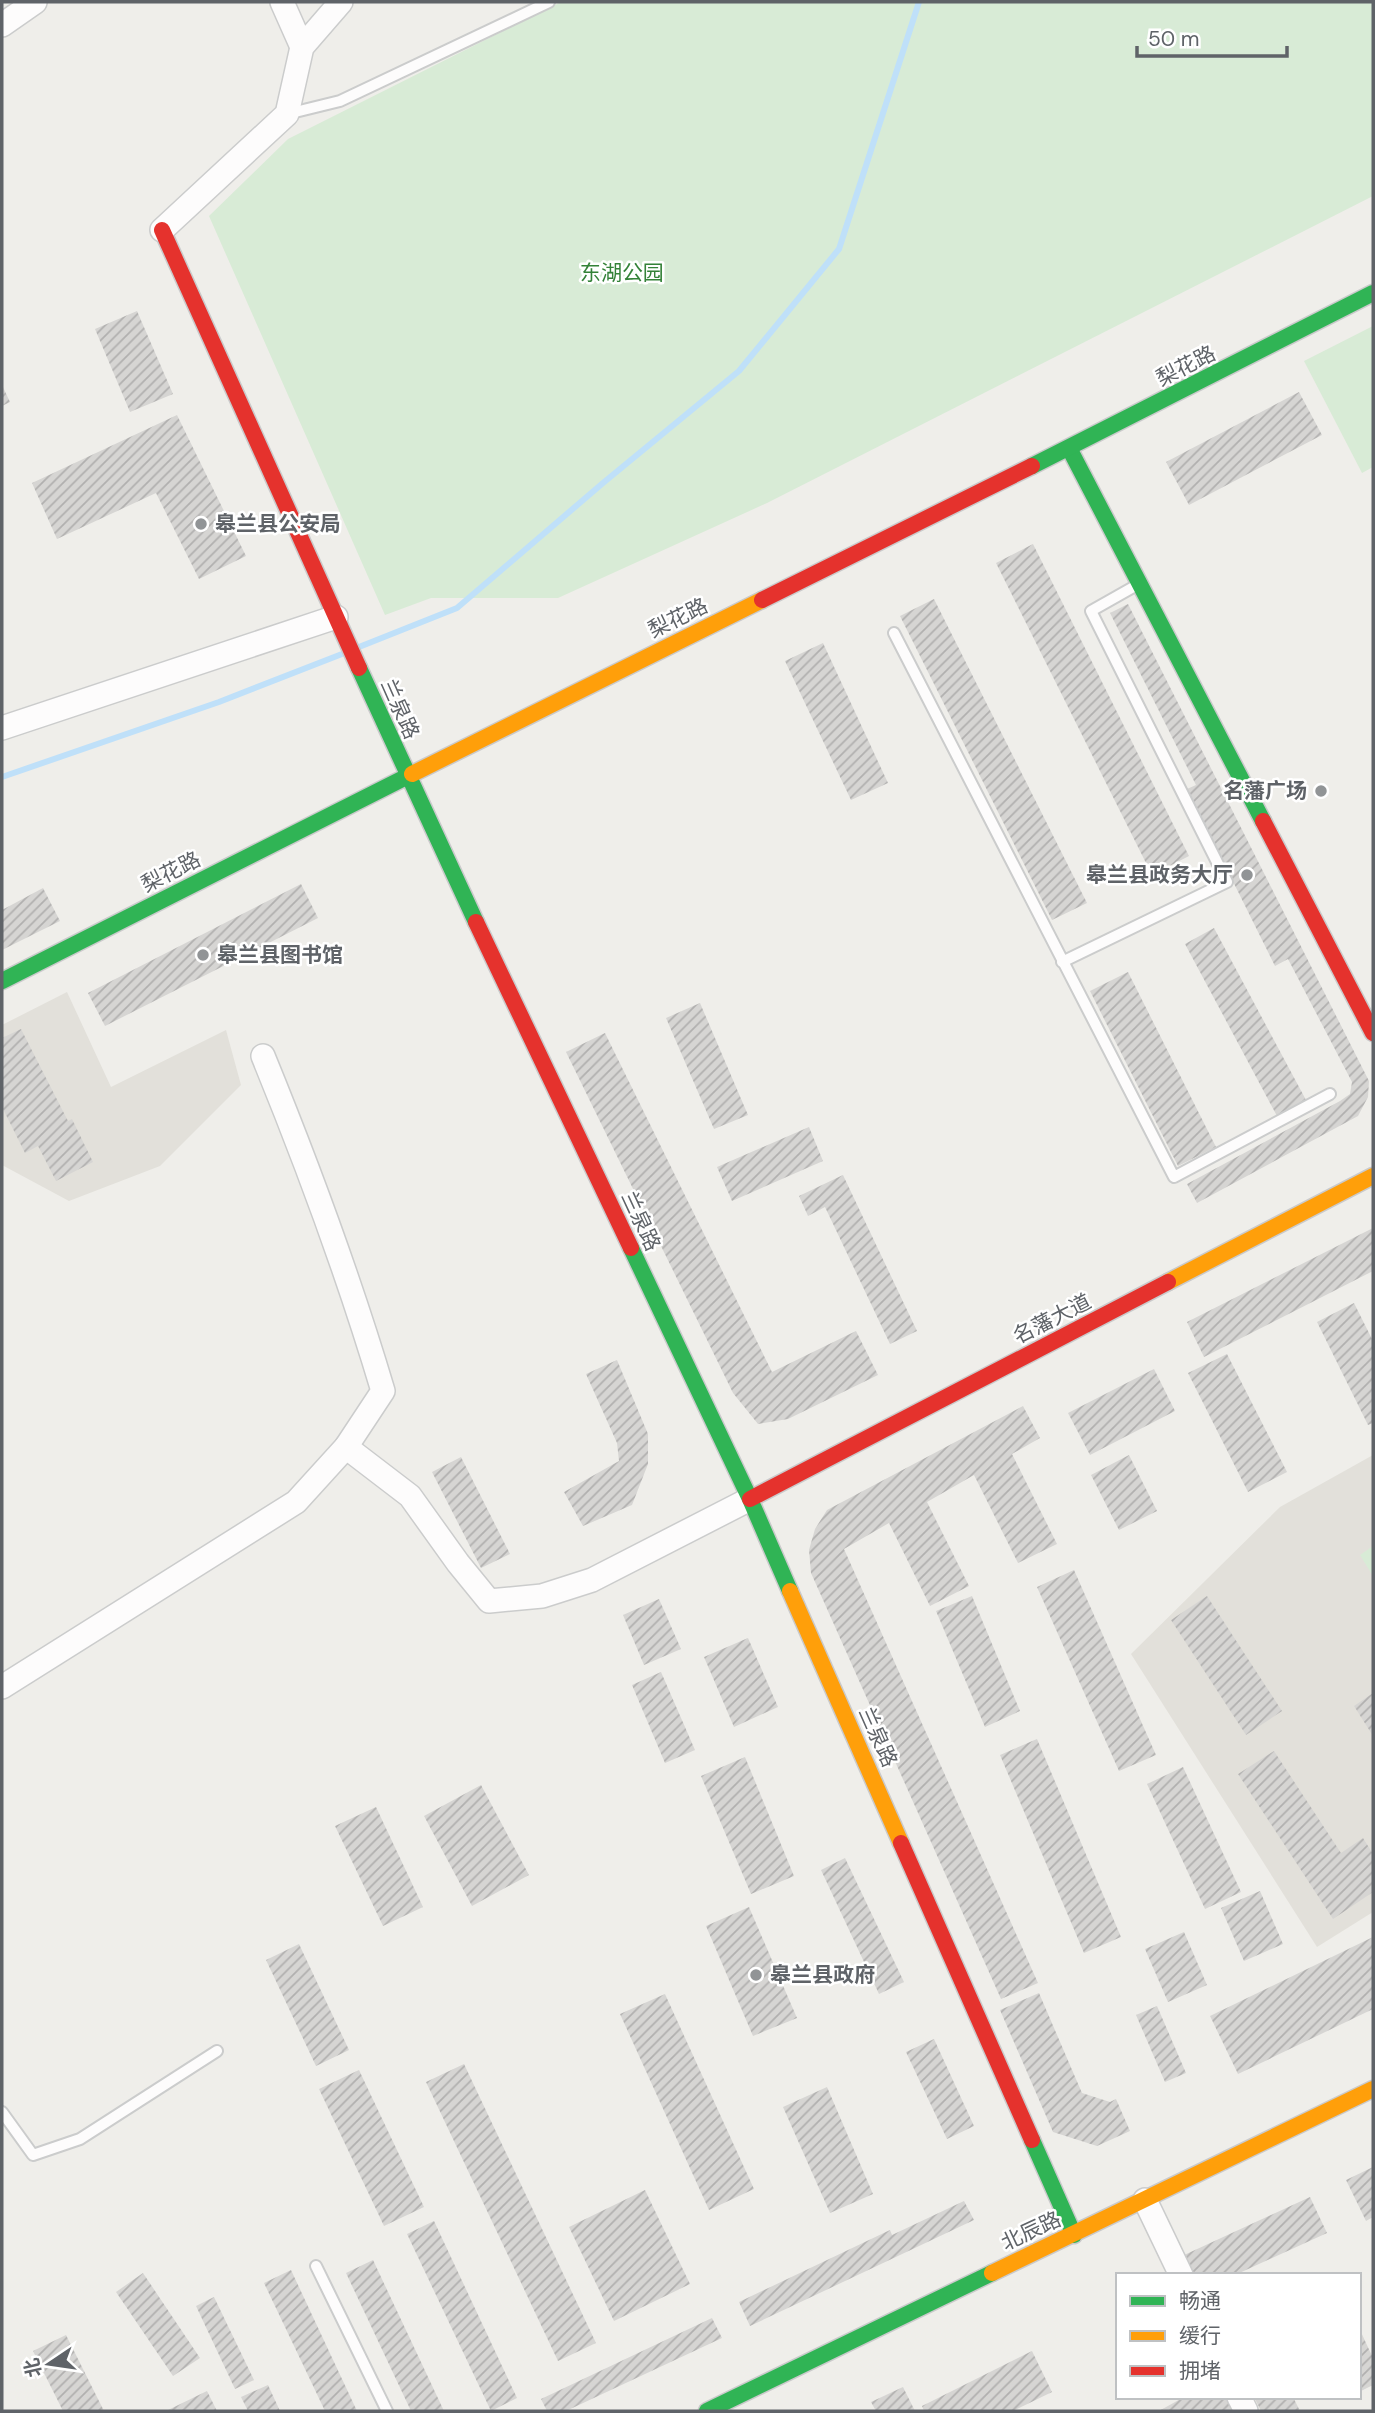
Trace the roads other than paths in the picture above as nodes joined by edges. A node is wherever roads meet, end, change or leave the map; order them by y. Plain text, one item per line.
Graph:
1 (35, 2) edge
2 (282, 2) edge
3 (341, 2) edge
4 (549, 2) edge
5 (2, 25) edge
6 (302, 47) junction
7 (287, 114) junction
8 (162, 230) joint
9 (1373, 293) edge
10 (1069, 448) junction
11 (1140, 584) junction
12 (339, 626) junction
13 (894, 633) dead end
14 (2, 728) edge
15 (407, 775) junction
16 (1062, 962) junction
17 (2, 981) edge
18 (1373, 1033) edge
19 (263, 1056) dead end
20 (1330, 1094) dead end
21 (1373, 1176) edge
22 (346, 1447) junction
23 (750, 1499) junction
24 (2, 1687) edge
25 (217, 2051) dead end
26 (1373, 2089) edge
27 (2, 2112) edge
28 (1146, 2200) junction
29 (1074, 2235) junction
30 (316, 2266) dead end
31 (1180, 2273) edge
32 (387, 2411) edge
33 (707, 2411) edge

1 - 5 street
2 - 6 street
3 - 6 street
4 - 7 lane
6 - 7 street
7 - 8 street
8 - 12 main road, 兰泉路
9 - 10 main road, 梨花路
10 - 11 main road
10 - 15 main road, 梨花路
11 - 16 lane
11 - 18 main road
12 - 14 street
12 - 15 main road, 兰泉路
13 - 16 lane
15 - 17 main road, 梨花路
15 - 23 main road, 兰泉路
16 - 20 lane
19 - 22 street
21 - 23 main road, 名藩大道
22 - 23 street
22 - 24 street
23 - 29 main road, 兰泉路
25 - 27 lane
26 - 28 main road, 北辰路
28 - 29 main road, 北辰路
28 - 31 street
29 - 33 main road, 北辰路
30 - 32 lane

